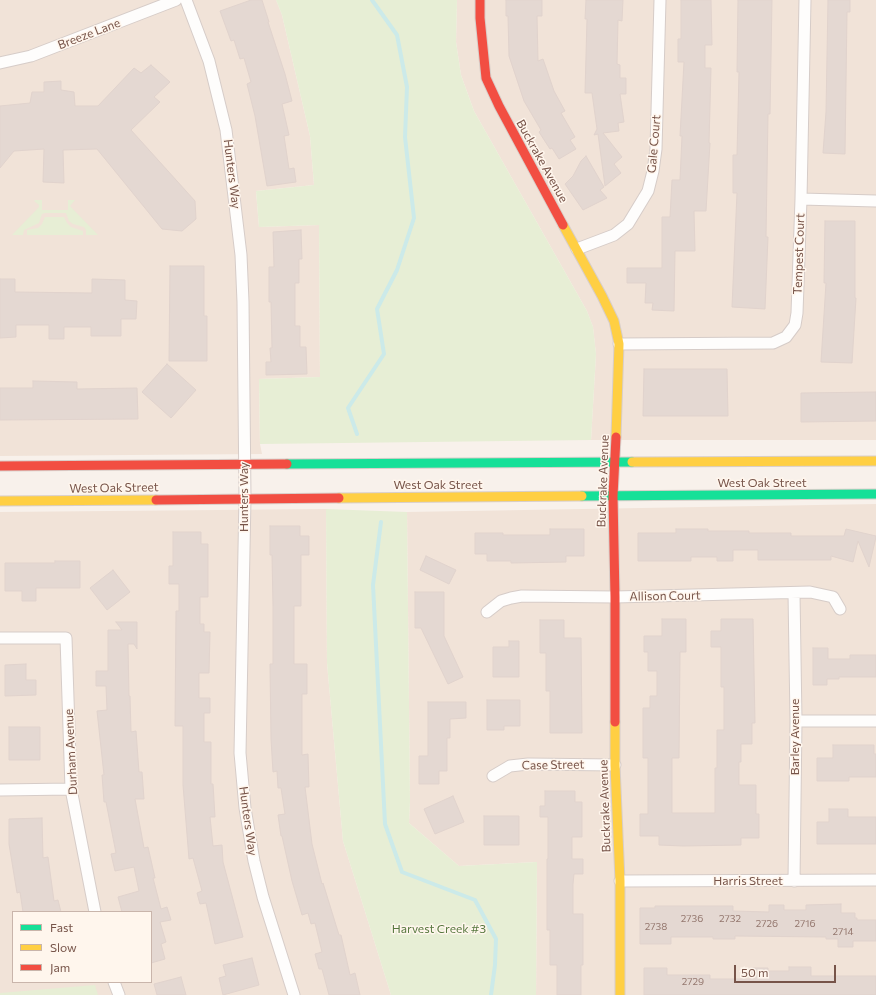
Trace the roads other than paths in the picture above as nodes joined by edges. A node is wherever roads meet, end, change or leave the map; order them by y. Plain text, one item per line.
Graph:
1 (176, 0) edge
2 (186, 0) edge
3 (480, 0) edge
4 (660, 0) edge
5 (805, 0) edge
6 (0, 63) edge
7 (801, 199) junction
8 (876, 201) edge
9 (577, 250) junction
10 (619, 344) junction
11 (876, 461) edge
12 (615, 462) junction
13 (244, 465) junction
14 (0, 466) edge
15 (876, 494) edge
16 (613, 496) junction
17 (245, 498) junction
18 (0, 501) edge
19 (794, 593) junction
20 (615, 597) junction
21 (840, 609) dead end
22 (487, 612) dead end
23 (0, 638) edge
24 (876, 721) edge
25 (796, 722) junction
26 (615, 765) junction
27 (493, 776) dead end
28 (71, 789) junction
29 (0, 790) edge
30 (876, 880) edge
31 (620, 881) junction
32 (794, 881) junction
33 (95, 911) edge
34 (114, 983) edge
35 (119, 995) edge
36 (294, 995) edge
37 (620, 995) edge

1 - 6 street, Breeze Lane
2 - 13 street, Hunters Way
3 - 9 main road, Buckrake Avenue
4 - 9 street, Gale Court
5 - 7 street, Tempest Court
7 - 8 street
7 - 10 street, Tempest Court
9 - 10 main road, Buckrake Avenue
10 - 12 main road, Buckrake Avenue
11 - 12 main road, West Oak Street
12 - 13 main road, West Oak Street
12 - 16 main road, Buckrake Avenue
13 - 14 main road, West Oak Street
13 - 17 street, Hunters Way
15 - 16 main road, West Oak Street
16 - 17 main road, West Oak Street
16 - 20 main road, Buckrake Avenue
17 - 18 main road, West Oak Street
17 - 36 street, Hunters Way
19 - 20 street, Allison Court
19 - 21 street, Allison Court
19 - 25 street, Barley Avenue
20 - 22 street, Allison Court
20 - 26 main road, Buckrake Avenue
23 - 28 street, Durham Avenue
24 - 25 street
25 - 32 street, Barley Avenue
26 - 27 street, Case Street
26 - 31 main road, Buckrake Avenue
28 - 29 street
28 - 33 street, Durham Avenue
30 - 32 street, Harris Street
31 - 32 street, Harris Street
31 - 37 main road, Buckrake Avenue
34 - 35 street

